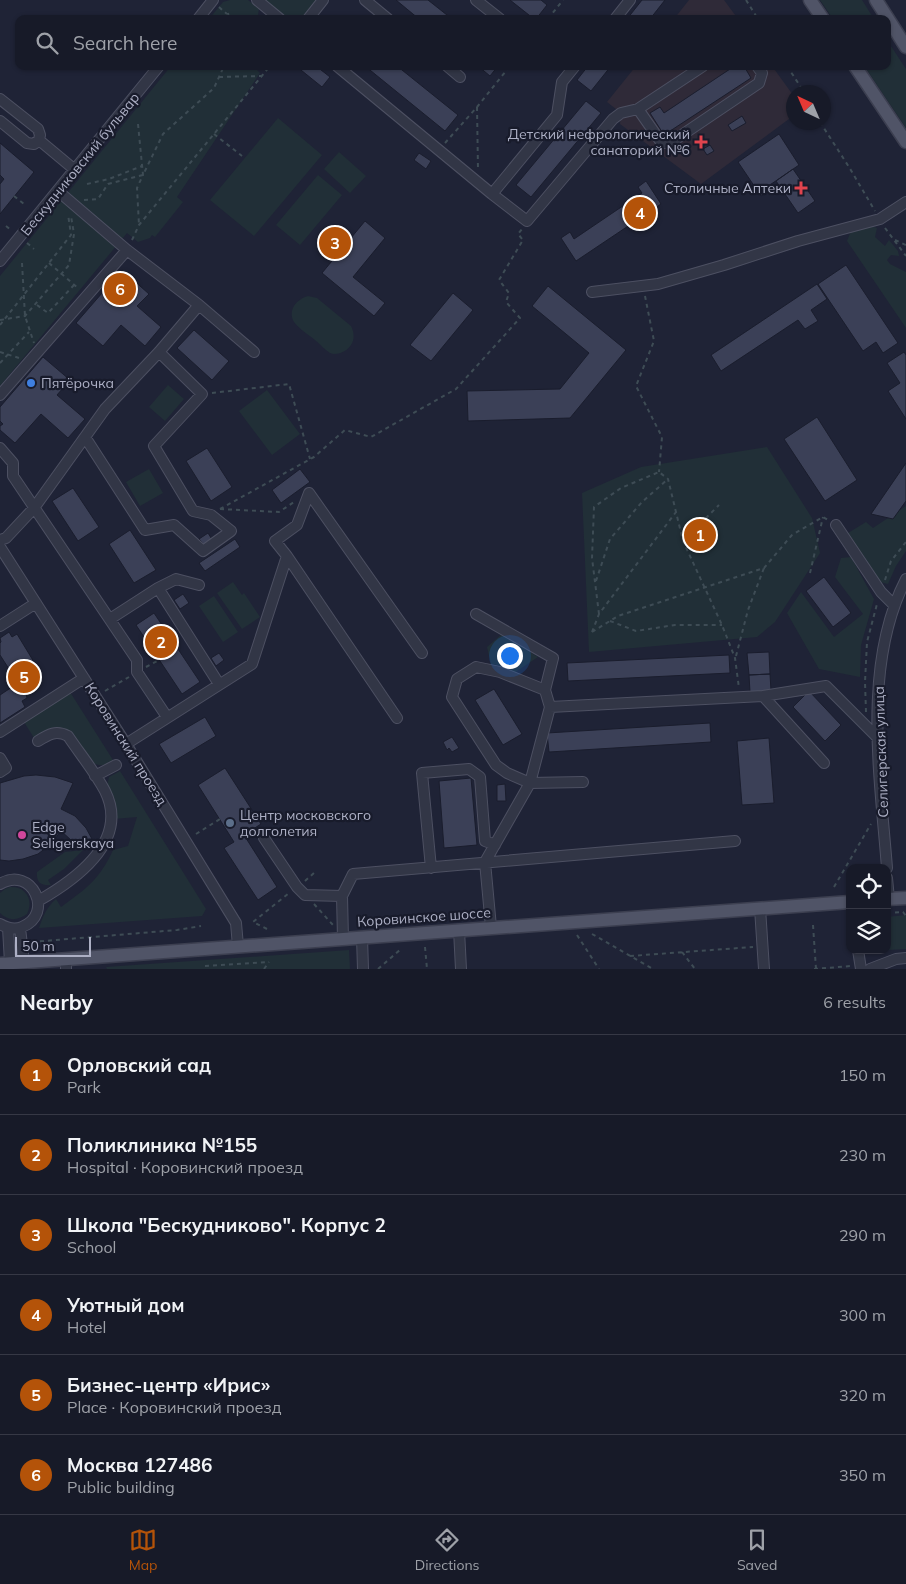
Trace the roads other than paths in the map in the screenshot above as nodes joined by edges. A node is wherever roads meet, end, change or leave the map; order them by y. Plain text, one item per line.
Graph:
1 (257, 0) edge
2 (324, 0) edge
3 (365, 0) edge
4 (476, 0) edge
5 (630, 0) edge
6 (810, 0) edge
7 (876, 0) edge
8 (216, 4) edge
9 (270, 10) junction
10 (203, 15) edge
11 (266, 15) edge
12 (276, 15) edge
13 (311, 15) edge
14 (383, 15) edge
15 (495, 15) edge
16 (617, 15) edge
17 (820, 15) edge
18 (886, 15) edge
19 (891, 24) edge
20 (906, 47) edge
21 (156, 70) edge
22 (342, 70) edge
23 (452, 70) edge
24 (572, 70) edge
25 (697, 70) edge
26 (760, 70) edge
27 (859, 70) edge
28 (460, 77) dead end
29 (0, 99) edge
30 (638, 109) junction
31 (0, 121) edge
32 (39, 140) junction
33 (906, 142) edge
34 (75, 170) junction
35 (58, 191) junction
36 (492, 194) junction
37 (906, 202) edge
38 (127, 250) junction
39 (0, 261) edge
40 (592, 292) dead end
41 (199, 305) junction
42 (159, 352) junction
43 (254, 352) dead end
44 (0, 395) edge
45 (85, 437) junction
46 (0, 448) edge
47 (34, 508) junction
48 (836, 525) road end
49 (0, 540) edge
50 (0, 547) edge
51 (287, 556) junction
52 (906, 580) edge
53 (200, 584) dead end
54 (158, 588) junction
55 (36, 603) junction
56 (894, 605) junction
57 (476, 614) dead end
58 (110, 619) junction
59 (0, 626) edge
60 (422, 653) dead end
61 (84, 678) junction
62 (219, 684) junction
63 (545, 690) junction
64 (763, 696) junction
65 (550, 707) junction
66 (168, 717) junction
67 (396, 718) dead end
68 (0, 732) edge
69 (878, 738) junction
70 (38, 741) dead end
71 (126, 744) junction
72 (0, 758) edge
73 (824, 763) dead end
74 (116, 765) dead end
75 (0, 772) edge
76 (95, 776) junction
77 (583, 782) dead end
78 (530, 783) junction
79 (264, 838) dead end
80 (735, 841) dead end
81 (495, 845) junction
82 (485, 862) junction
83 (887, 864) edge
84 (430, 868) junction
85 (1, 882) edge
86 (342, 896) junction
87 (906, 898) edge
88 (891, 899) edge
89 (38, 901) junction
90 (846, 902) edge
91 (760, 908) junction
92 (4, 926) edge
93 (491, 927) junction
94 (20, 928) junction
95 (459, 930) junction
96 (362, 937) junction
97 (343, 939) junction
98 (238, 946) junction
99 (858, 954) edge
100 (906, 958) edge
101 (24, 962) junction
102 (5, 963) edge
103 (66, 964) edge
104 (856, 967) edge
105 (363, 969) edge
106 (462, 969) edge
107 (764, 969) edge
108 (870, 969) edge

1 - 9 street
2 - 13 street
3 - 14 street
4 - 15 street
5 - 16 street
6 - 17 main road
7 - 18 main road
8 - 10 street
9 - 11 street
9 - 12 street
19 - 20 main road
21 - 34 street, Бескудниковский бульвар
22 - 36 street
23 - 28 street
24 - 36 street
25 - 30 street
26 - 30 street
27 - 33 main road
29 - 32 street
30 - 36 street
31 - 32 street
32 - 34 street
34 - 35 street, Бескудниковский бульвар
35 - 38 street
35 - 39 street, Бескудниковский бульвар
37 - 40 street
38 - 41 street
38 - 44 street
41 - 42 street
41 - 43 street
42 - 45 street
42 - 45 street
45 - 47 street
46 - 47 street
47 - 49 street
47 - 58 street
48 - 56 street
50 - 55 street, Коровинский проезд
51 - 60 street
51 - 62 street
51 - 67 street
52 - 56 street, Селигерская улица
53 - 54 street
54 - 58 street
54 - 62 street
55 - 59 street
55 - 61 street, Коровинский проезд
56 - 69 street, Селигерская улица
57 - 63 street
58 - 66 street
61 - 68 street
61 - 71 street, Коровинский проезд
62 - 66 street
63 - 65 street
63 - 78 street
64 - 65 street
64 - 69 street
64 - 73 street
65 - 78 street
66 - 71 street
69 - 83 street, Селигерская улица
70 - 76 street
71 - 98 street, Коровинский проезд
72 - 75 street
74 - 76 street
76 - 89 street
77 - 78 street
78 - 81 street
79 - 86 street
80 - 82 street
81 - 82 street
81 - 84 street
82 - 84 street
82 - 93 street
84 - 86 street
85 - 89 street
86 - 97 street
87 - 88 main road
89 - 94 street
90 - 91 main road, Коровинское шоссе
91 - 93 main road, Коровинское шоссе
91 - 107 street
92 - 94 street
92 - 102 street
93 - 95 main road, Коровинское шоссе
94 - 101 street
95 - 96 main road, Коровинское шоссе
95 - 106 street
96 - 97 main road, Коровинское шоссе
96 - 105 street
97 - 98 main road, Коровинское шоссе
98 - 103 main road, Коровинское шоссе
99 - 104 street
100 - 108 street
101 - 102 main road, Коровинское шоссе
101 - 103 main road, Коровинское шоссе

